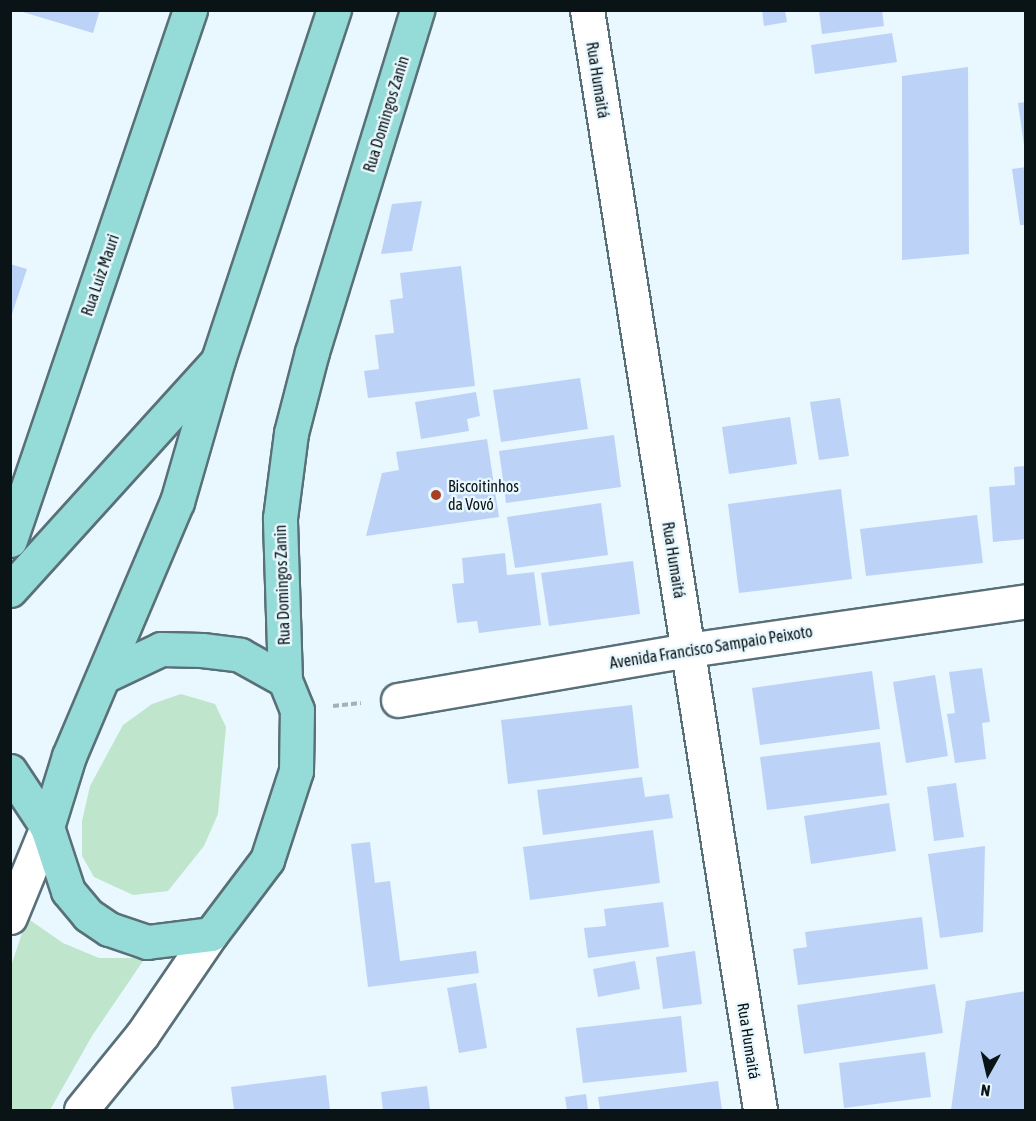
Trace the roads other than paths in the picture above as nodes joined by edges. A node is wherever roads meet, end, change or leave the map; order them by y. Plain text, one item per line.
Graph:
1 (190, 10) edge
2 (334, 10) edge
3 (417, 10) edge
4 (587, 10) edge
5 (218, 360) junction
6 (10, 540) edge
7 (10, 590) edge
8 (1026, 601) edge
9 (688, 650) junction
10 (104, 676) junction
11 (291, 695) junction
12 (398, 699) road end
13 (10, 771) edge
14 (47, 827) junction
15 (10, 916) edge
16 (211, 934) junction
17 (81, 1110) edge
18 (760, 1110) edge

1 - 6 main road, Rua Luiz Mauri
2 - 5 main road
3 - 11 main road, Rua Domingos Zanin
4 - 9 street, Rua Humaitá
5 - 7 main road
5 - 10 main road
8 - 9 street, Avenida Francisco Sampaio Peixoto
9 - 12 street, Avenida Francisco Sampaio Peixoto
9 - 18 street, Rua Humaitá
10 - 11 main road
10 - 14 main road
11 - 16 main road, Rua Domingos Zanin
13 - 14 main road
14 - 15 street
14 - 16 main road
16 - 17 street, Rua Domingos Zanin

